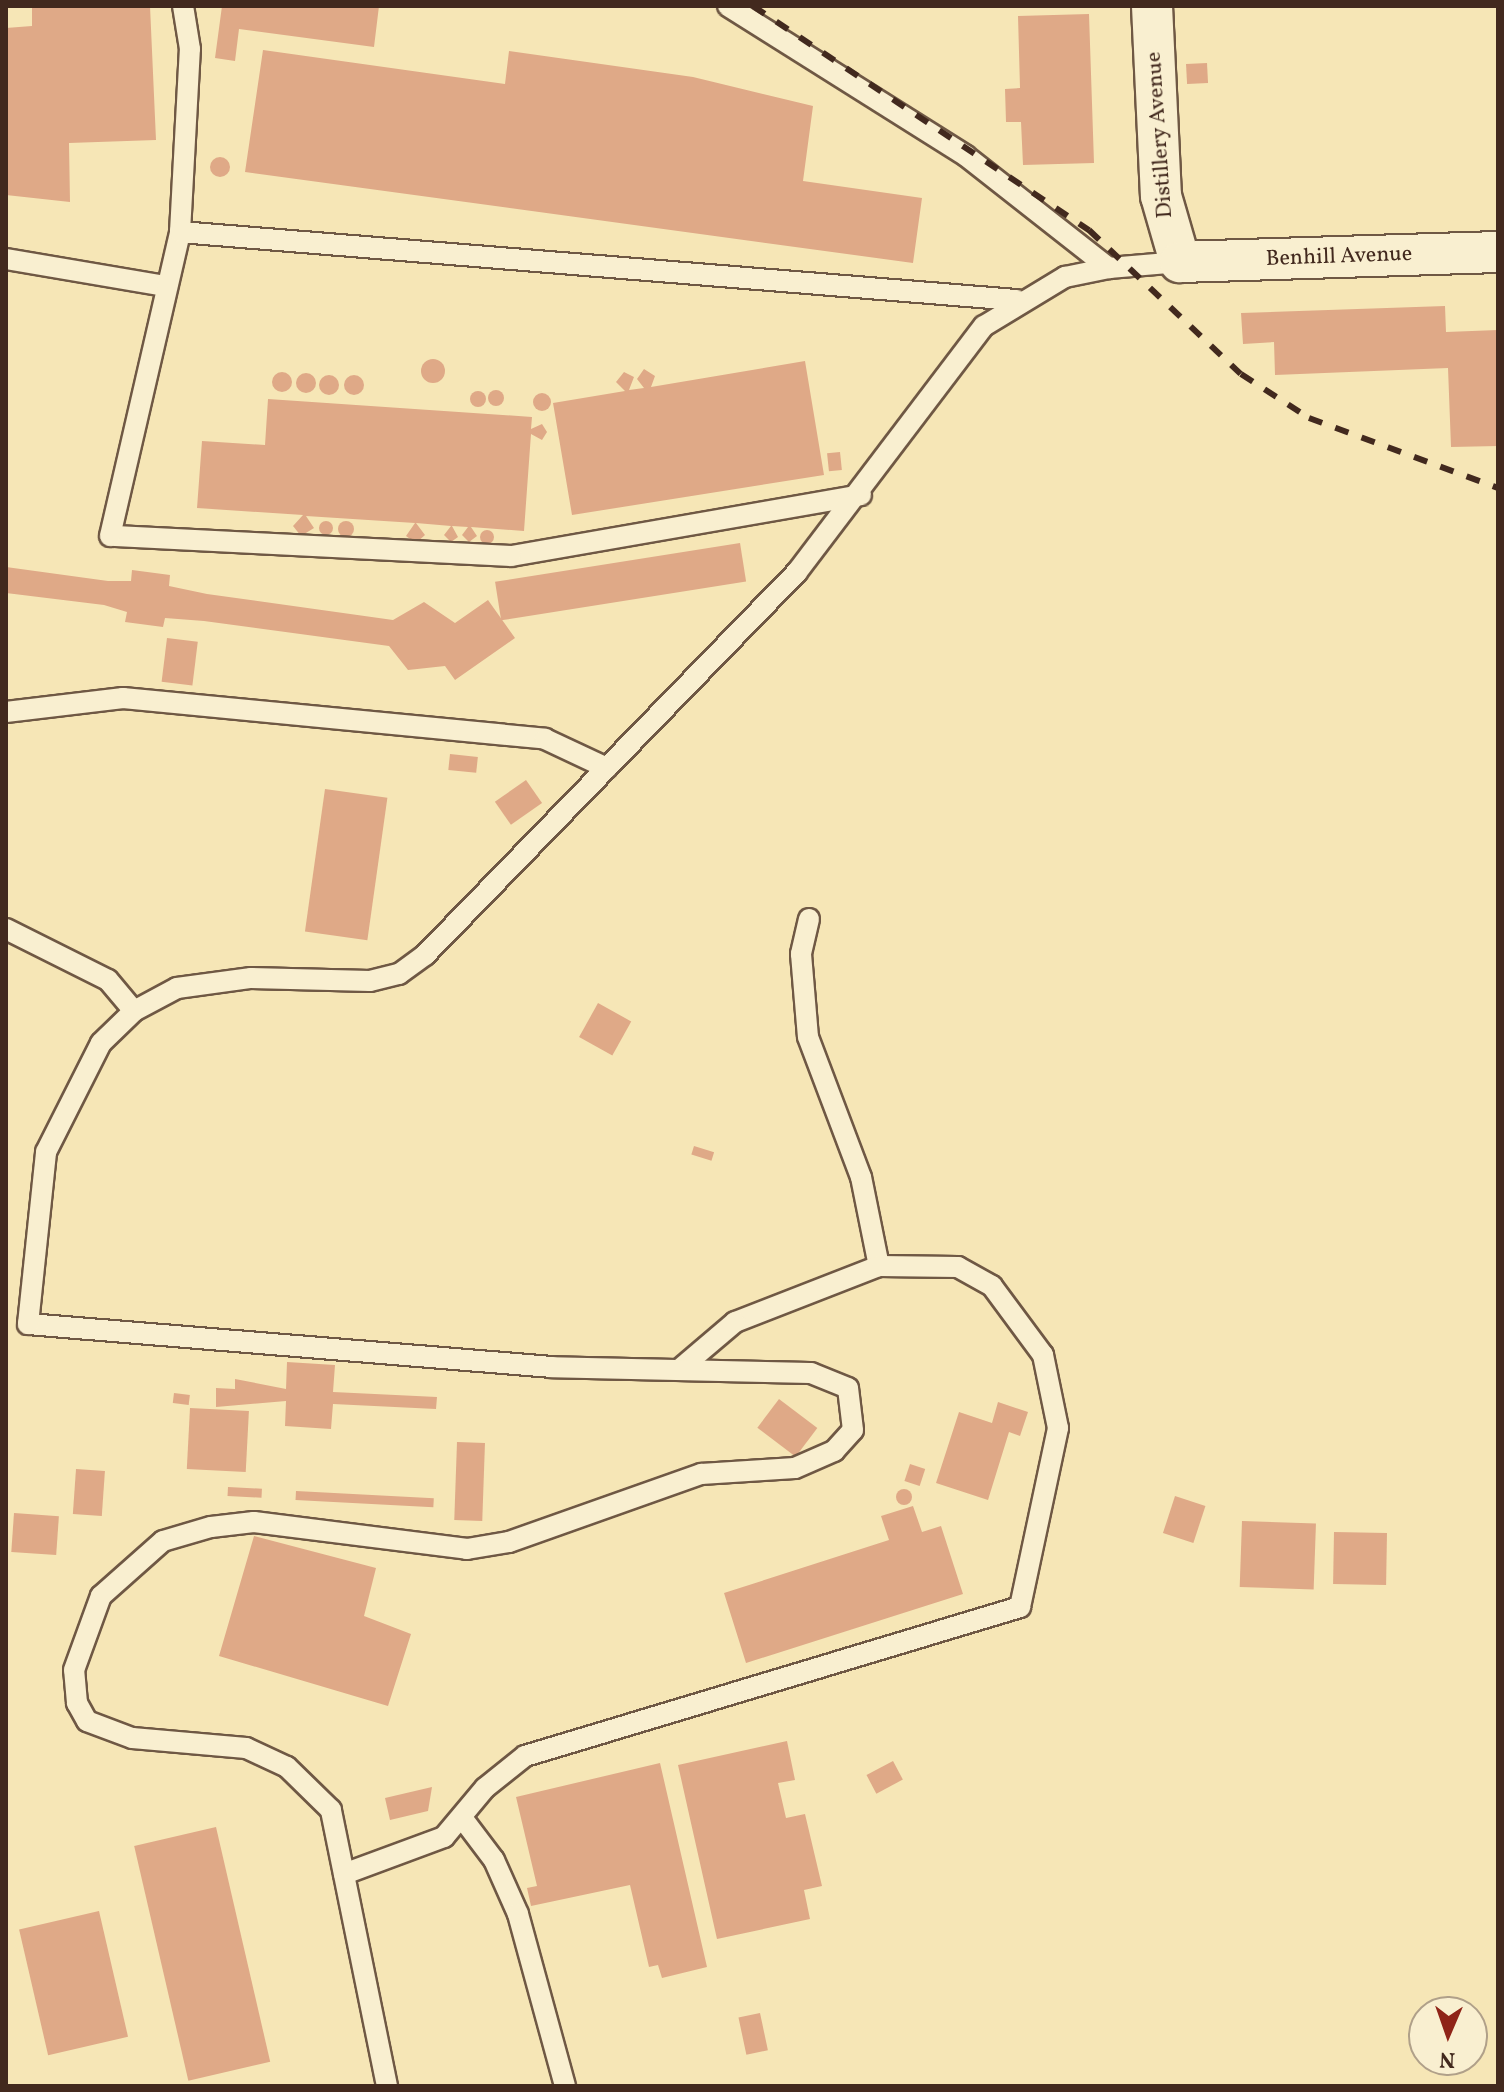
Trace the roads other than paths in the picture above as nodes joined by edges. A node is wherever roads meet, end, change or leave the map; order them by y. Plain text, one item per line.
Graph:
1 (183, 6) edge
2 (728, 6) edge
3 (1152, 6) edge
4 (180, 232) junction
5 (1498, 252) edge
6 (6, 259) edge
7 (1180, 262) junction
8 (1109, 268) junction
9 (165, 286) junction
10 (1016, 300) junction
11 (861, 495) junction
12 (6, 712) edge
13 (607, 768) junction
14 (809, 919) dead end
15 (6, 929) edge
16 (134, 1011) junction
17 (879, 1266) junction
18 (681, 1368) junction
19 (463, 1819) junction
20 (344, 1874) junction
21 (387, 2086) edge
22 (565, 2086) edge

1 - 4 lane
2 - 8 lane
3 - 7 street, Distillery Avenue
4 - 9 lane
4 - 10 lane
5 - 7 street, Benhill Avenue
6 - 9 lane
7 - 8 lane
8 - 10 lane
9 - 11 lane
10 - 11 lane
11 - 13 lane
12 - 13 lane
13 - 16 lane
14 - 17 lane
15 - 16 lane
16 - 18 lane
17 - 18 lane
17 - 19 lane
18 - 20 lane
19 - 20 lane
19 - 22 lane
20 - 21 lane

